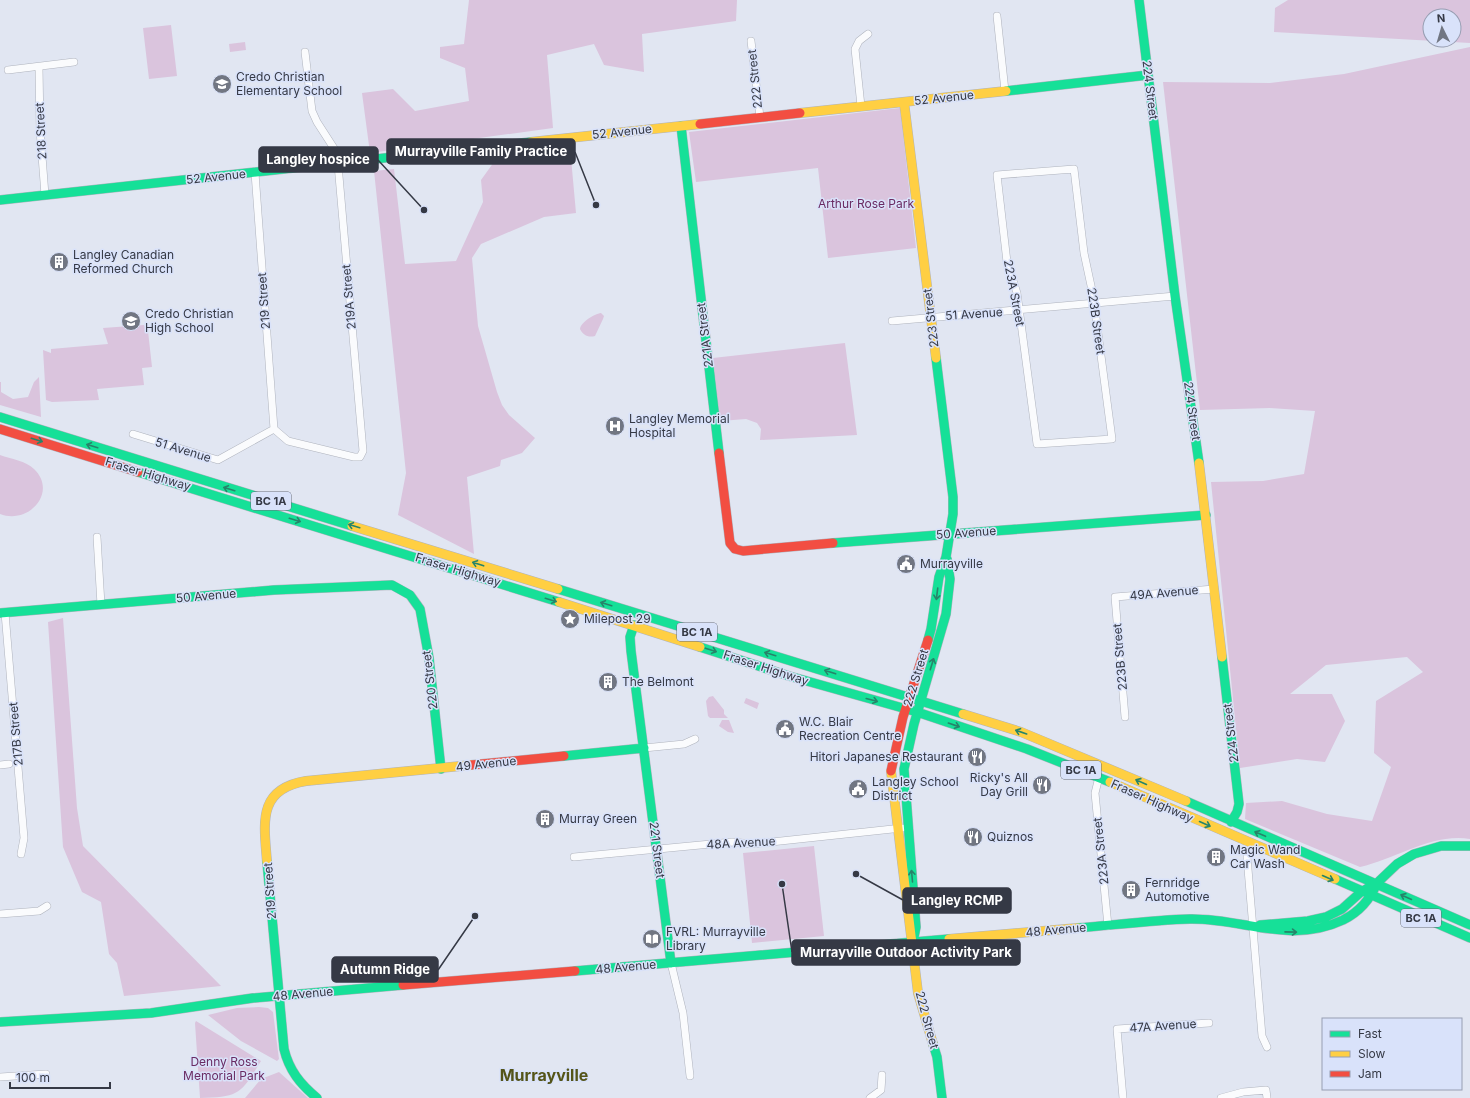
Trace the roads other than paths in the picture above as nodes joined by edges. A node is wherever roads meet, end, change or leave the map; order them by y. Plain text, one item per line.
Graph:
1 (1139, 0) edge
2 (998, 16) dead end
3 (868, 34) dead end
4 (751, 41) dead end
5 (305, 52) dead end
6 (74, 62) dead end
7 (39, 67) junction
8 (8, 70) dead end
9 (1148, 75) junction
10 (1005, 91) junction
11 (904, 102) junction
12 (861, 106) junction
13 (760, 117) junction
14 (681, 126) junction
15 (338, 164) junction
16 (1032, 172) joint
17 (255, 173) junction
18 (45, 195) junction
19 (0, 200) edge
20 (1175, 296) junction
21 (1094, 304) junction
22 (1019, 310) junction
23 (931, 317) junction
24 (892, 321) dead end
25 (0, 417) edge
26 (0, 429) edge
27 (274, 429) junction
28 (133, 434) dead end
29 (1037, 444) joint
30 (1206, 515) junction
31 (949, 535) junction
32 (97, 537) dead end
33 (730, 543) joint
34 (946, 557) junction
35 (1214, 589) junction
36 (410, 595) joint
37 (1114, 597) joint
38 (101, 605) junction
39 (3, 613) edge
40 (634, 624) junction
41 (909, 698) junction
42 (921, 701) junction
43 (906, 709) junction
44 (918, 712) junction
45 (1125, 717) dead end
46 (695, 740) dead end
47 (644, 748) junction
48 (9, 764) dead end
49 (0, 765) edge
50 (440, 769) junction
51 (1099, 778) junction
52 (278, 790) joint
53 (1231, 822) junction
54 (908, 827) junction
55 (896, 828) junction
56 (1470, 846) edge
57 (656, 849) junction
58 (21, 854) dead end
59 (574, 857) dead end
60 (1247, 857) dead end
61 (1377, 883) junction
62 (1361, 893) junction
63 (1372, 897) junction
64 (47, 906) dead end
65 (0, 914) edge
66 (1470, 925) edge
67 (1108, 926) junction
68 (1252, 926) junction
69 (1470, 938) edge
70 (913, 942) junction
71 (671, 963) junction
72 (278, 996) junction
73 (0, 1022) edge
74 (1209, 1023) dead end
75 (1267, 1047) dead end
76 (46, 1074) dead end
77 (882, 1075) dead end
78 (690, 1076) dead end
79 (0, 1077) edge
80 (317, 1098) edge
81 (870, 1098) edge
82 (942, 1098) edge
83 (1123, 1098) edge
84 (1221, 1098) edge
85 (1267, 1098) edge

1 - 9 street, 224 Street
2 - 10 street
3 - 12 street
4 - 13 street, 222 Street
5 - 15 street, 219A Street
6 - 7 street
7 - 8 street
7 - 18 street, 218 Street
9 - 10 street, 52 Avenue
9 - 20 street, 224 Street
10 - 11 street, 52 Avenue
11 - 12 street, 52 Avenue
11 - 23 street, 223 Street
12 - 13 street, 52 Avenue
13 - 14 street, 52 Avenue
14 - 15 street, 52 Avenue
14 - 33 street, 221A Street
15 - 17 street, 52 Avenue
15 - 27 street, 219A Street
16 - 21 street, 223B Street
16 - 22 street, 223A Street
17 - 18 street, 52 Avenue
17 - 27 street, 219 Street
18 - 19 street, 52 Avenue
20 - 21 street, 51 Avenue
20 - 30 street, 224 Street
21 - 22 street, 51 Avenue
21 - 29 street, 223B Street
22 - 23 street, 51 Avenue
22 - 29 street, 223A Street
23 - 24 street, 51 Avenue
23 - 31 street, 223 Street
41 -> 25 street, Fraser Highway / BC 1A
26 -> 40 street, Fraser Highway / BC 1A
27 - 28 street, 51 Avenue
30 - 31 street, 50 Avenue
30 - 35 street, 224 Street
31 - 33 street, 50 Avenue
31 - 34 street, 222 Street
32 - 38 street
34 -> 41 street, 222 Street
42 -> 34 street, 222 Street
35 - 37 street, 49A Avenue
35 - 53 street, 224 Street
36 - 38 street, 50 Avenue
36 - 50 street, 220 Street
37 - 45 street, 223B Street
38 - 39 street, 50 Avenue
39 - 58 street, 217B Street
40 -> 43 street, Fraser Highway / BC 1A
40 - 47 street, 221 Street
41 - 42 street, Fraser Highway / BC 1A
41 - 43 street, 222 Street
42 - 44 street, 222 Street
53 -> 42 street, Fraser Highway / BC 1A
43 - 44 street, Fraser Highway / BC 1A
43 - 55 street, 222 Street
44 -> 51 street, Fraser Highway / BC 1A
44 - 54 street, 222 Street
46 - 47 street, 49 Avenue
47 - 50 street, 49 Avenue
47 - 57 street, 221 Street
48 - 49 street
50 - 52 street, 49 Avenue
51 -> 62 street, Fraser Highway / BC 1A
51 - 67 street, 223A Street
52 - 72 street, 219 Street
61 -> 53 street, Fraser Highway / BC 1A
54 - 55 street, 48A Avenue
70 -> 54 street, 222 Street
55 - 57 street, 48A Avenue
55 - 70 street, 222 Street
56 - 61 street, 48 Avenue
57 - 59 street, 48A Avenue
57 - 71 street, 221 Street
60 - 68 street
61 - 62 street, 48 Avenue
61 - 63 street, 48 Avenue
66 -> 61 street, Fraser Highway / BC 1A
62 - 63 street, Fraser Highway / BC 1A
62 - 68 street, 48 Avenue
68 -> 63 street, 48 Avenue
63 - 69 street, Fraser Highway / BC 1A
64 - 65 street
67 - 68 street, 48 Avenue
67 - 70 street, 48 Avenue
68 - 75 street
70 - 71 street, 48 Avenue
70 - 82 street, 222 Street
71 - 72 street, 48 Avenue
71 - 78 street, 221 Street
72 - 73 street, 48 Avenue
72 - 80 street, 219 Street
74 - 83 street, 47A Avenue
76 - 79 street
77 - 81 street
84 - 85 street

